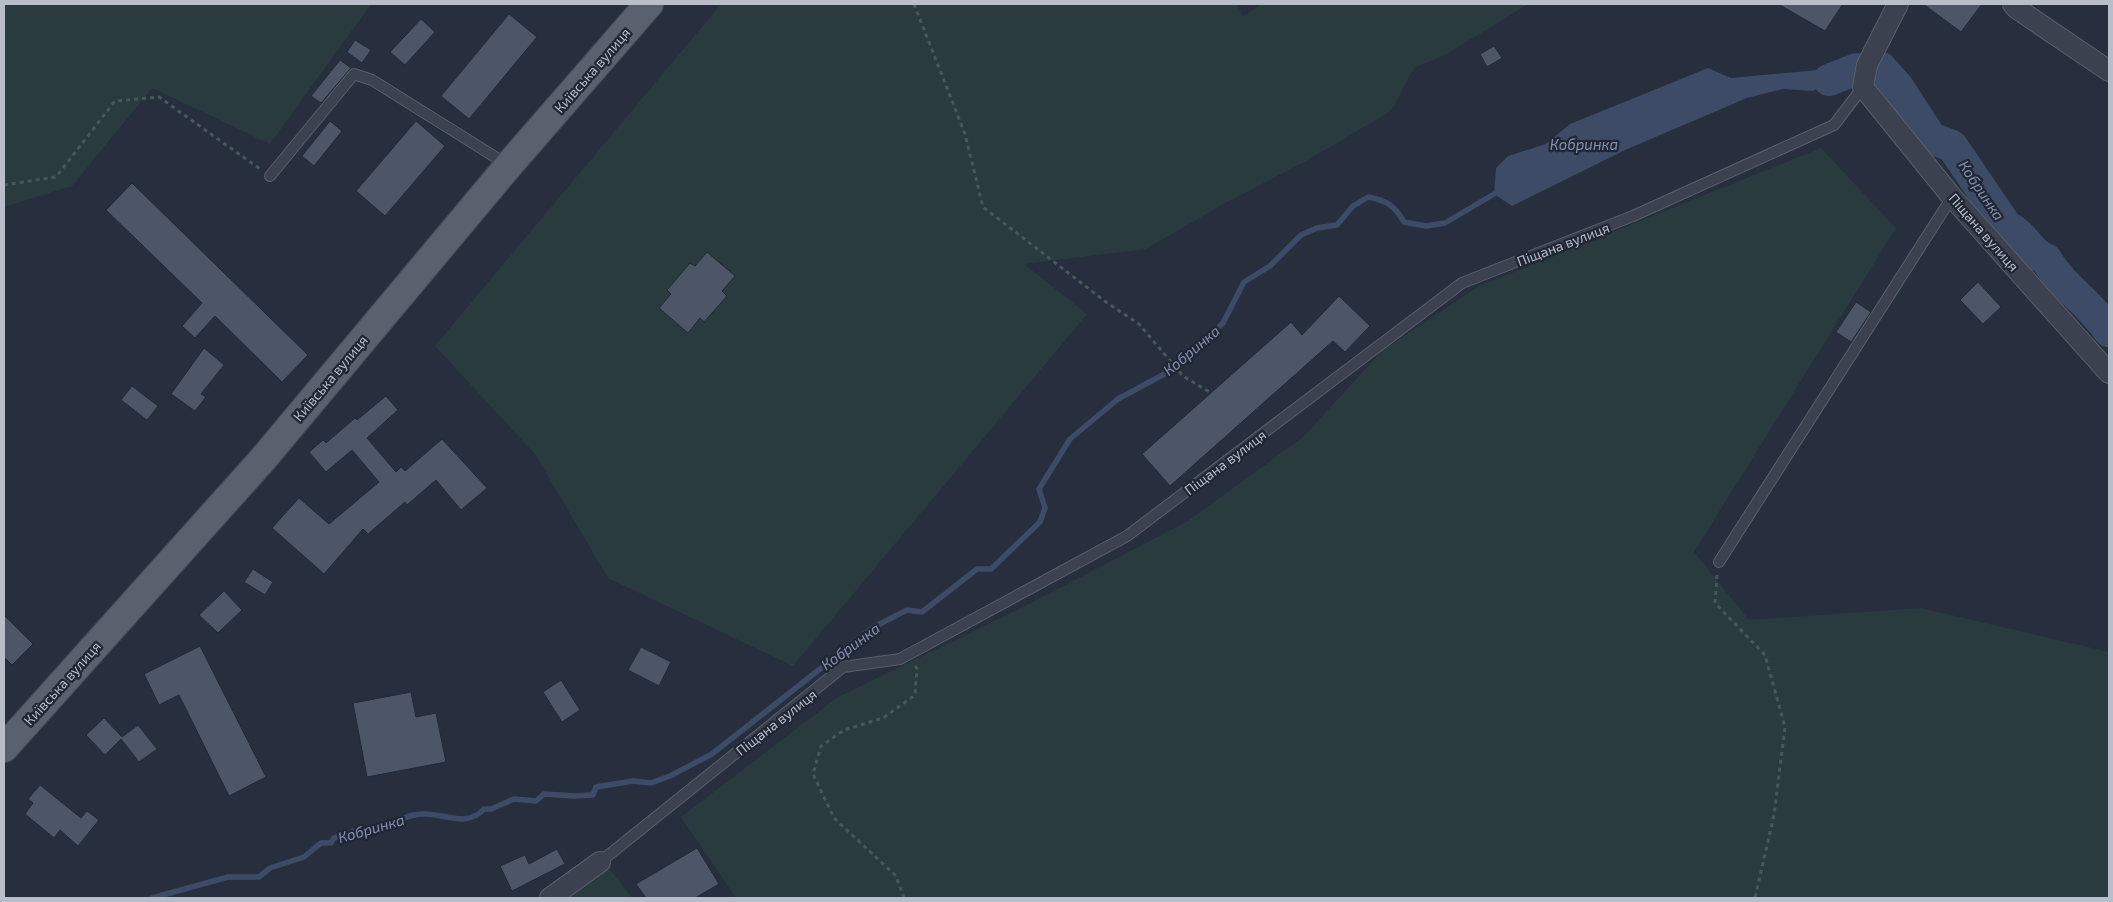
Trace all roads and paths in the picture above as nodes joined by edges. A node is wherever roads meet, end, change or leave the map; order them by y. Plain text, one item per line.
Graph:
1 (649, 4) edge
2 (914, 4) edge
3 (1898, 4) edge
4 (2012, 4) edge
5 (2109, 71) edge
6 (1863, 86) junction
7 (509, 165) junction
8 (270, 176) joint
9 (4, 185) edge
10 (1952, 197) junction
11 (2109, 373) edge
12 (1211, 393) dead end
13 (1719, 562) joint
14 (908, 654) junction
15 (4, 748) edge
16 (600, 862) joint
17 (550, 898) edge
18 (904, 898) edge
19 (1755, 898) edge

1 - 7 main road, Київська вулиця
2 - 12 path
3 - 6 street, Піщана вулиця
4 - 5 street
6 - 10 street, Піщана вулиця
6 - 14 lane, Піщана вулиця
7 - 8 lane
7 - 15 main road, Київська вулиця
8 - 9 path
10 - 11 street, Піщана вулиця
10 - 13 lane
13 - 19 path
14 - 16 lane, Піщана вулиця
14 - 18 path
16 - 17 street

